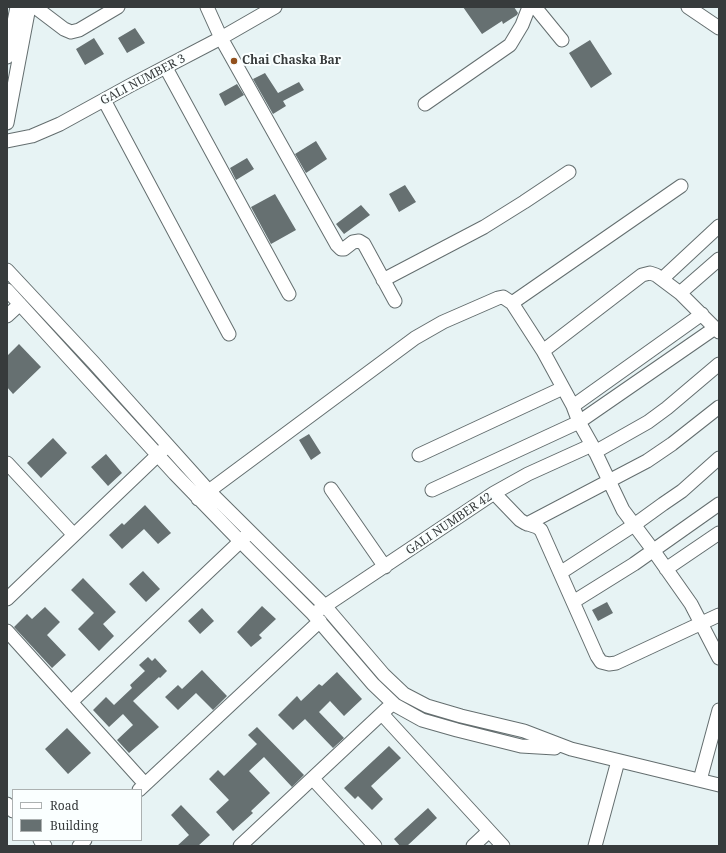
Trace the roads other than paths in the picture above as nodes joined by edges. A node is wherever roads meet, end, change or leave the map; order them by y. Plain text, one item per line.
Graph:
1 (17, 7) edge
2 (29, 7) edge
3 (35, 7) edge
4 (118, 7) edge
5 (207, 7) edge
6 (275, 7) edge
7 (529, 7) edge
8 (535, 7) edge
9 (688, 7) edge
10 (719, 28) edge
11 (221, 38) junction
12 (562, 40) dead end
13 (7, 57) edge
14 (166, 68) junction
15 (104, 100) junction
16 (425, 104) dead end
17 (7, 123) edge
18 (7, 141) edge
19 (569, 172) dead end
20 (681, 186) dead end
21 (719, 226) edge
22 (719, 259) edge
23 (7, 270) edge
24 (662, 279) junction
25 (383, 280) junction
26 (7, 290) edge
27 (680, 293) junction
28 (289, 294) dead end
29 (395, 301) dead end
30 (512, 303) junction
31 (20, 304) junction
32 (702, 314) junction
33 (7, 316) edge
34 (717, 330) edge
35 (229, 334) dead end
36 (543, 351) junction
37 (719, 364) edge
38 (563, 388) junction
39 (573, 406) junction
40 (719, 407) edge
41 (579, 422) junction
42 (168, 445) junction
43 (593, 448) junction
44 (158, 455) junction
45 (419, 455) dead end
46 (719, 458) edge
47 (7, 463) edge
48 (608, 480) junction
49 (331, 489) dead end
50 (208, 490) junction
51 (432, 490) dead end
52 (494, 493) junction
53 (198, 499) junction
54 (719, 504) edge
55 (527, 524) junction
56 (634, 525) junction
57 (250, 532) junction
58 (719, 533) edge
59 (74, 536) junction
60 (240, 541) junction
61 (653, 550) junction
62 (385, 567) junction
63 (666, 569) junction
64 (560, 573) junction
65 (7, 599) edge
66 (573, 602) junction
67 (325, 606) junction
68 (719, 615) edge
69 (316, 618) junction
70 (701, 624) junction
71 (7, 631) edge
72 (719, 658) edge
73 (71, 702) junction
74 (393, 703) junction
75 (719, 710) edge
76 (382, 714) junction
77 (571, 749) junction
78 (618, 761) junction
79 (313, 779) junction
80 (700, 780) junction
81 (719, 785) edge
82 (142, 787) edge
83 (489, 831) junction
84 (240, 846) edge
85 (375, 846) edge
86 (473, 846) edge
87 (503, 846) edge
88 (595, 846) edge

1 - 13 street
2 - 17 street
3 - 4 street
5 - 11 street
6 - 11 street, GALI NUMBER 3
7 - 16 street
8 - 12 street
9 - 10 street
11 - 14 street, GALI NUMBER 3
11 - 25 street
14 - 15 street, GALI NUMBER 3
14 - 28 street
15 - 18 street, GALI NUMBER 3
15 - 35 street
19 - 25 street
20 - 30 street
21 - 24 street
22 - 27 street
23 - 42 street
24 - 27 street
24 - 36 street
25 - 29 street
26 - 31 street
27 - 32 street
30 - 36 street
30 - 50 street
31 - 33 street
31 - 44 street
32 - 34 street
32 - 39 street
34 - 41 street
36 - 38 street
37 - 43 street, GALI NUMBER 42
38 - 39 street
38 - 45 street
39 - 41 street
40 - 48 street
41 - 43 street
41 - 51 street
42 - 44 street
42 - 50 street
43 - 48 street
43 - 52 street, GALI NUMBER 42
44 - 53 street
44 - 59 street
46 - 56 street
47 - 59 street
48 - 55 street
48 - 56 street
49 - 62 street
50 - 53 street
50 - 57 street
52 - 55 street
52 - 62 street, GALI NUMBER 42
53 - 60 street
54 - 61 street
55 - 64 street
56 - 61 street
56 - 64 street
57 - 60 street
57 - 67 street
58 - 63 street
59 - 65 street
60 - 69 street
60 - 73 street
61 - 63 street
61 - 66 street
62 - 67 street, GALI NUMBER 42
63 - 70 street
64 - 66 street
66 - 70 street
67 - 69 street, GALI NUMBER 42
67 - 77 street
68 - 70 street
69 - 74 street
69 - 82 street, GALI NUMBER 42
70 - 72 street
71 - 73 street
73 - 82 street
74 - 76 street
74 - 77 street
75 - 80 street
76 - 79 street
76 - 83 street
77 - 78 street
78 - 80 street
78 - 88 street
79 - 84 street
79 - 85 street
80 - 81 street
83 - 86 street
83 - 87 street

